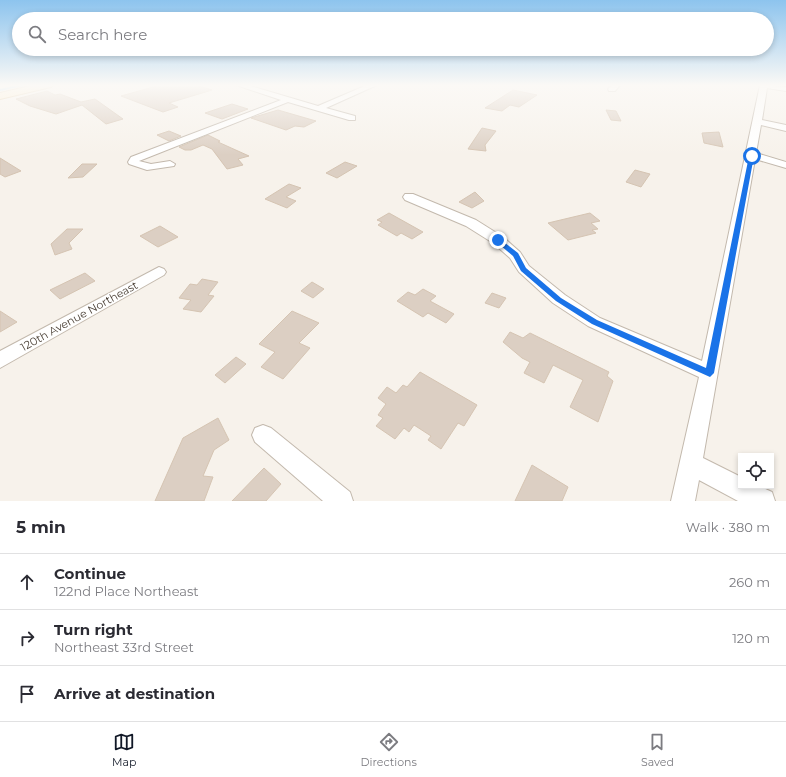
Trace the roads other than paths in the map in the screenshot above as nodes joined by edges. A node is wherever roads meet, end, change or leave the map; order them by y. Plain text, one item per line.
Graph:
1 (270, 108) edge
2 (320, 108) edge
3 (760, 108) edge
4 (352, 118) dead end
5 (758, 122) junction
6 (786, 128) edge
7 (752, 156) junction
8 (170, 164) dead end
9 (786, 165) edge
10 (409, 197) dead end
11 (159, 272) dead end
12 (0, 360) edge
13 (710, 373) junction
14 (263, 435) dead end
15 (691, 464) junction
16 (341, 501) edge
17 (683, 501) edge
18 (763, 501) edge

1 - 8 street
2 - 4 street
3 - 5 street
5 - 6 street
5 - 7 street
7 - 9 street
7 - 13 street
10 - 13 street
11 - 12 street, 120th Avenue Northeast
13 - 15 street
14 - 16 street
15 - 17 street
15 - 18 street

